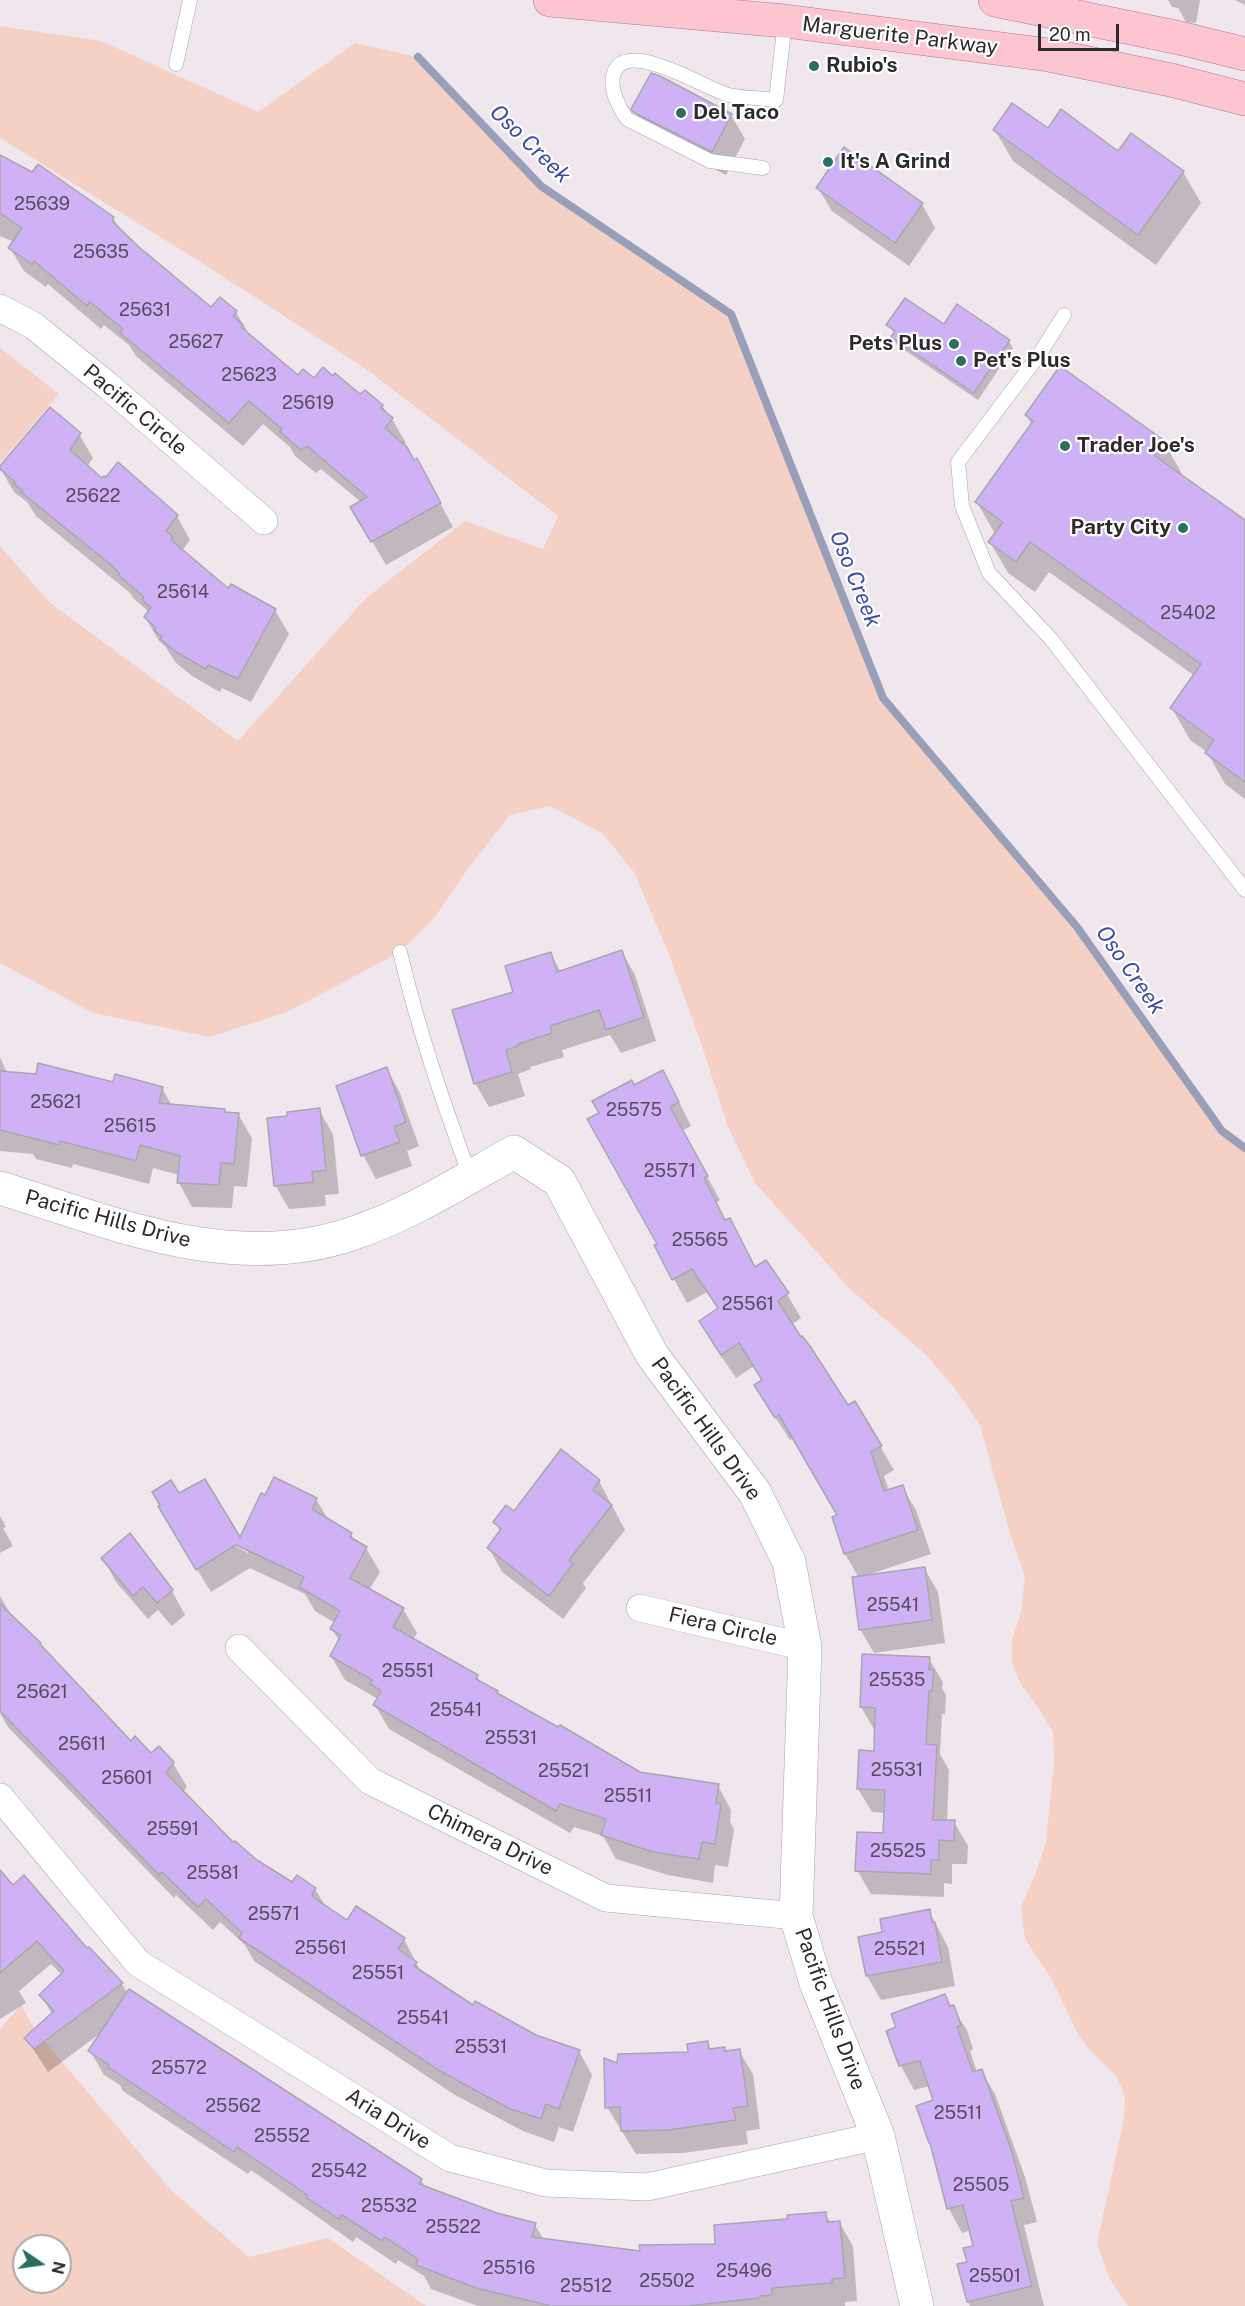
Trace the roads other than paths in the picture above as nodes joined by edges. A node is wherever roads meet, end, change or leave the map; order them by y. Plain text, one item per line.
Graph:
1 (190, 0) edge
2 (550, 0) edge
3 (994, 0) edge
4 (786, 11) edge
5 (1245, 54) edge
6 (176, 64) dead end
7 (1245, 99) edge
8 (763, 168) dead end
9 (0, 308) edge
10 (1064, 315) dead end
11 (264, 521) dead end
12 (1245, 890) edge
13 (400, 952) dead end
14 (470, 1176) junction
15 (0, 1188) edge
16 (640, 1608) dead end
17 (805, 1647) junction
18 (239, 1648) dead end
19 (0, 1797) edge
20 (796, 1916) junction
21 (878, 2136) junction
22 (917, 2306) edge

1 - 6 lane
2 - 4 main road, Marguerite Parkway
3 - 5 main road
4 - 7 main road, Marguerite Parkway
4 - 8 lane
9 - 11 street, Pacific Circle
10 - 12 lane
13 - 14 lane
14 - 15 street, Pacific Hills Drive
14 - 17 street, Pacific Hills Drive
16 - 17 street, Fiera Circle
17 - 20 street, Pacific Hills Drive
18 - 20 street, Chimera Drive
19 - 21 street, Aria Drive
20 - 21 street, Pacific Hills Drive
21 - 22 street, Pacific Hills Drive

